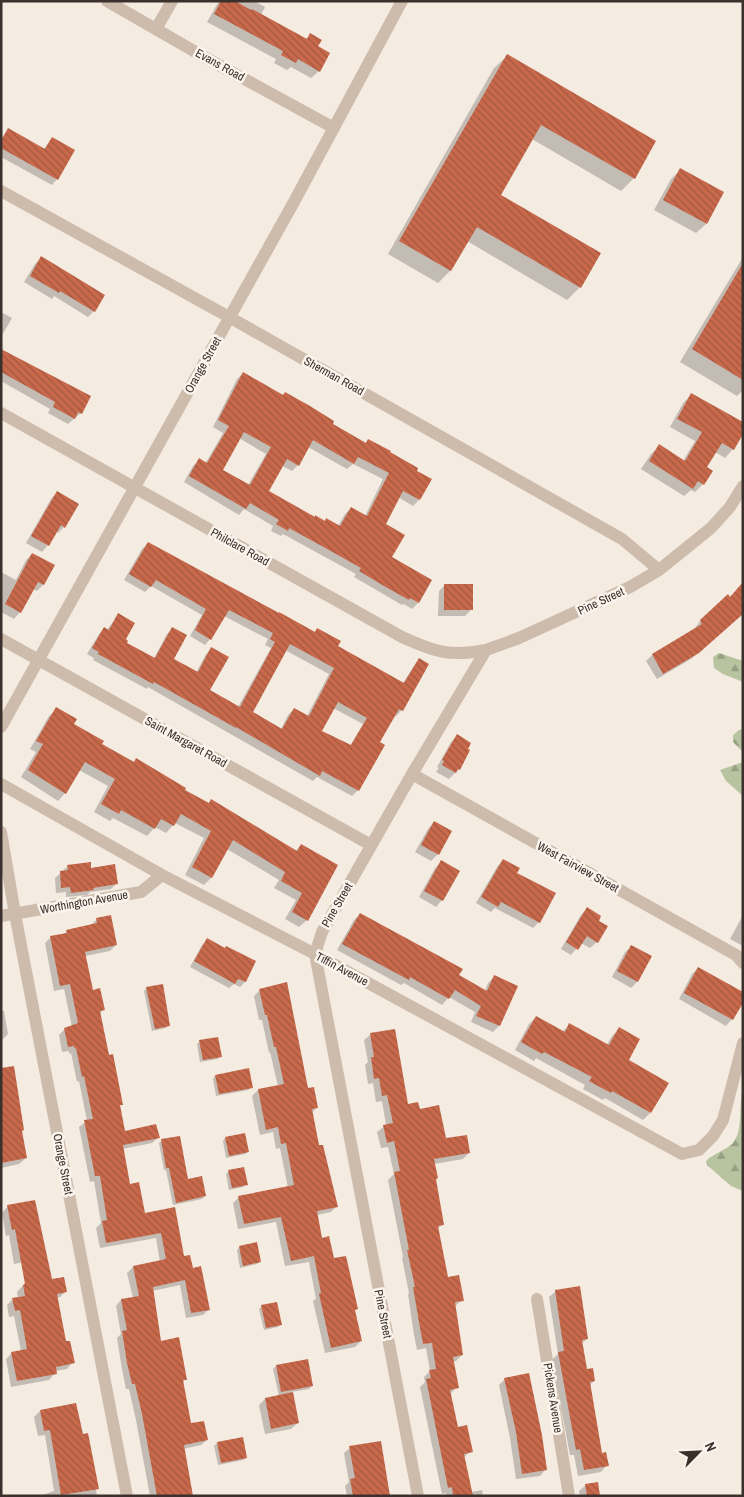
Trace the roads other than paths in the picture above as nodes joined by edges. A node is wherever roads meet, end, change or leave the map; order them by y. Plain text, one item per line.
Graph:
1 (107, 1) edge
2 (172, 1) edge
3 (402, 1) edge
4 (156, 29) junction
5 (334, 128) junction
6 (1, 191) edge
7 (229, 317) junction
8 (1, 413) edge
9 (743, 486) edge
10 (135, 489) junction
11 (659, 570) junction
12 (1, 639) edge
13 (486, 650) junction
14 (39, 660) junction
15 (1, 727) edge
16 (412, 774) junction
17 (1, 784) edge
18 (1, 832) edge
19 (371, 845) junction
20 (162, 875) junction
21 (15, 914) junction
22 (1, 916) edge
23 (315, 954) junction
24 (743, 963) edge
25 (743, 1043) edge
26 (536, 1299) dead end
27 (127, 1496) edge
28 (418, 1496) edge
29 (569, 1496) edge

1 - 4 street, Evans Road
2 - 4 street
3 - 5 street, Orange Street
4 - 5 street, Evans Road
5 - 7 street, Orange Street
6 - 7 street, Sherman Road
7 - 10 street, Orange Street
7 - 11 street, Sherman Road
8 - 10 street, Philclare Road
9 - 11 street, Pine Street
10 - 13 street, Philclare Road
10 - 14 street, Orange Street
11 - 13 street, Pine Street
12 - 14 street, Saint Margaret Road
13 - 16 street, Pine Street
14 - 15 street, Orange Street
14 - 19 street, Saint Margaret Road
16 - 19 street, Pine Street
16 - 24 street, West Fairview Street
17 - 20 street, Tiffin Avenue
18 - 21 street, Orange Street
19 - 23 street, Pine Street
20 - 21 street, Worthington Avenue
20 - 23 street, Tiffin Avenue
21 - 22 street, Worthington Avenue
21 - 27 street, Orange Street
23 - 25 street, Tiffin Avenue
23 - 28 street, Pine Street
26 - 29 street, Pickens Avenue

